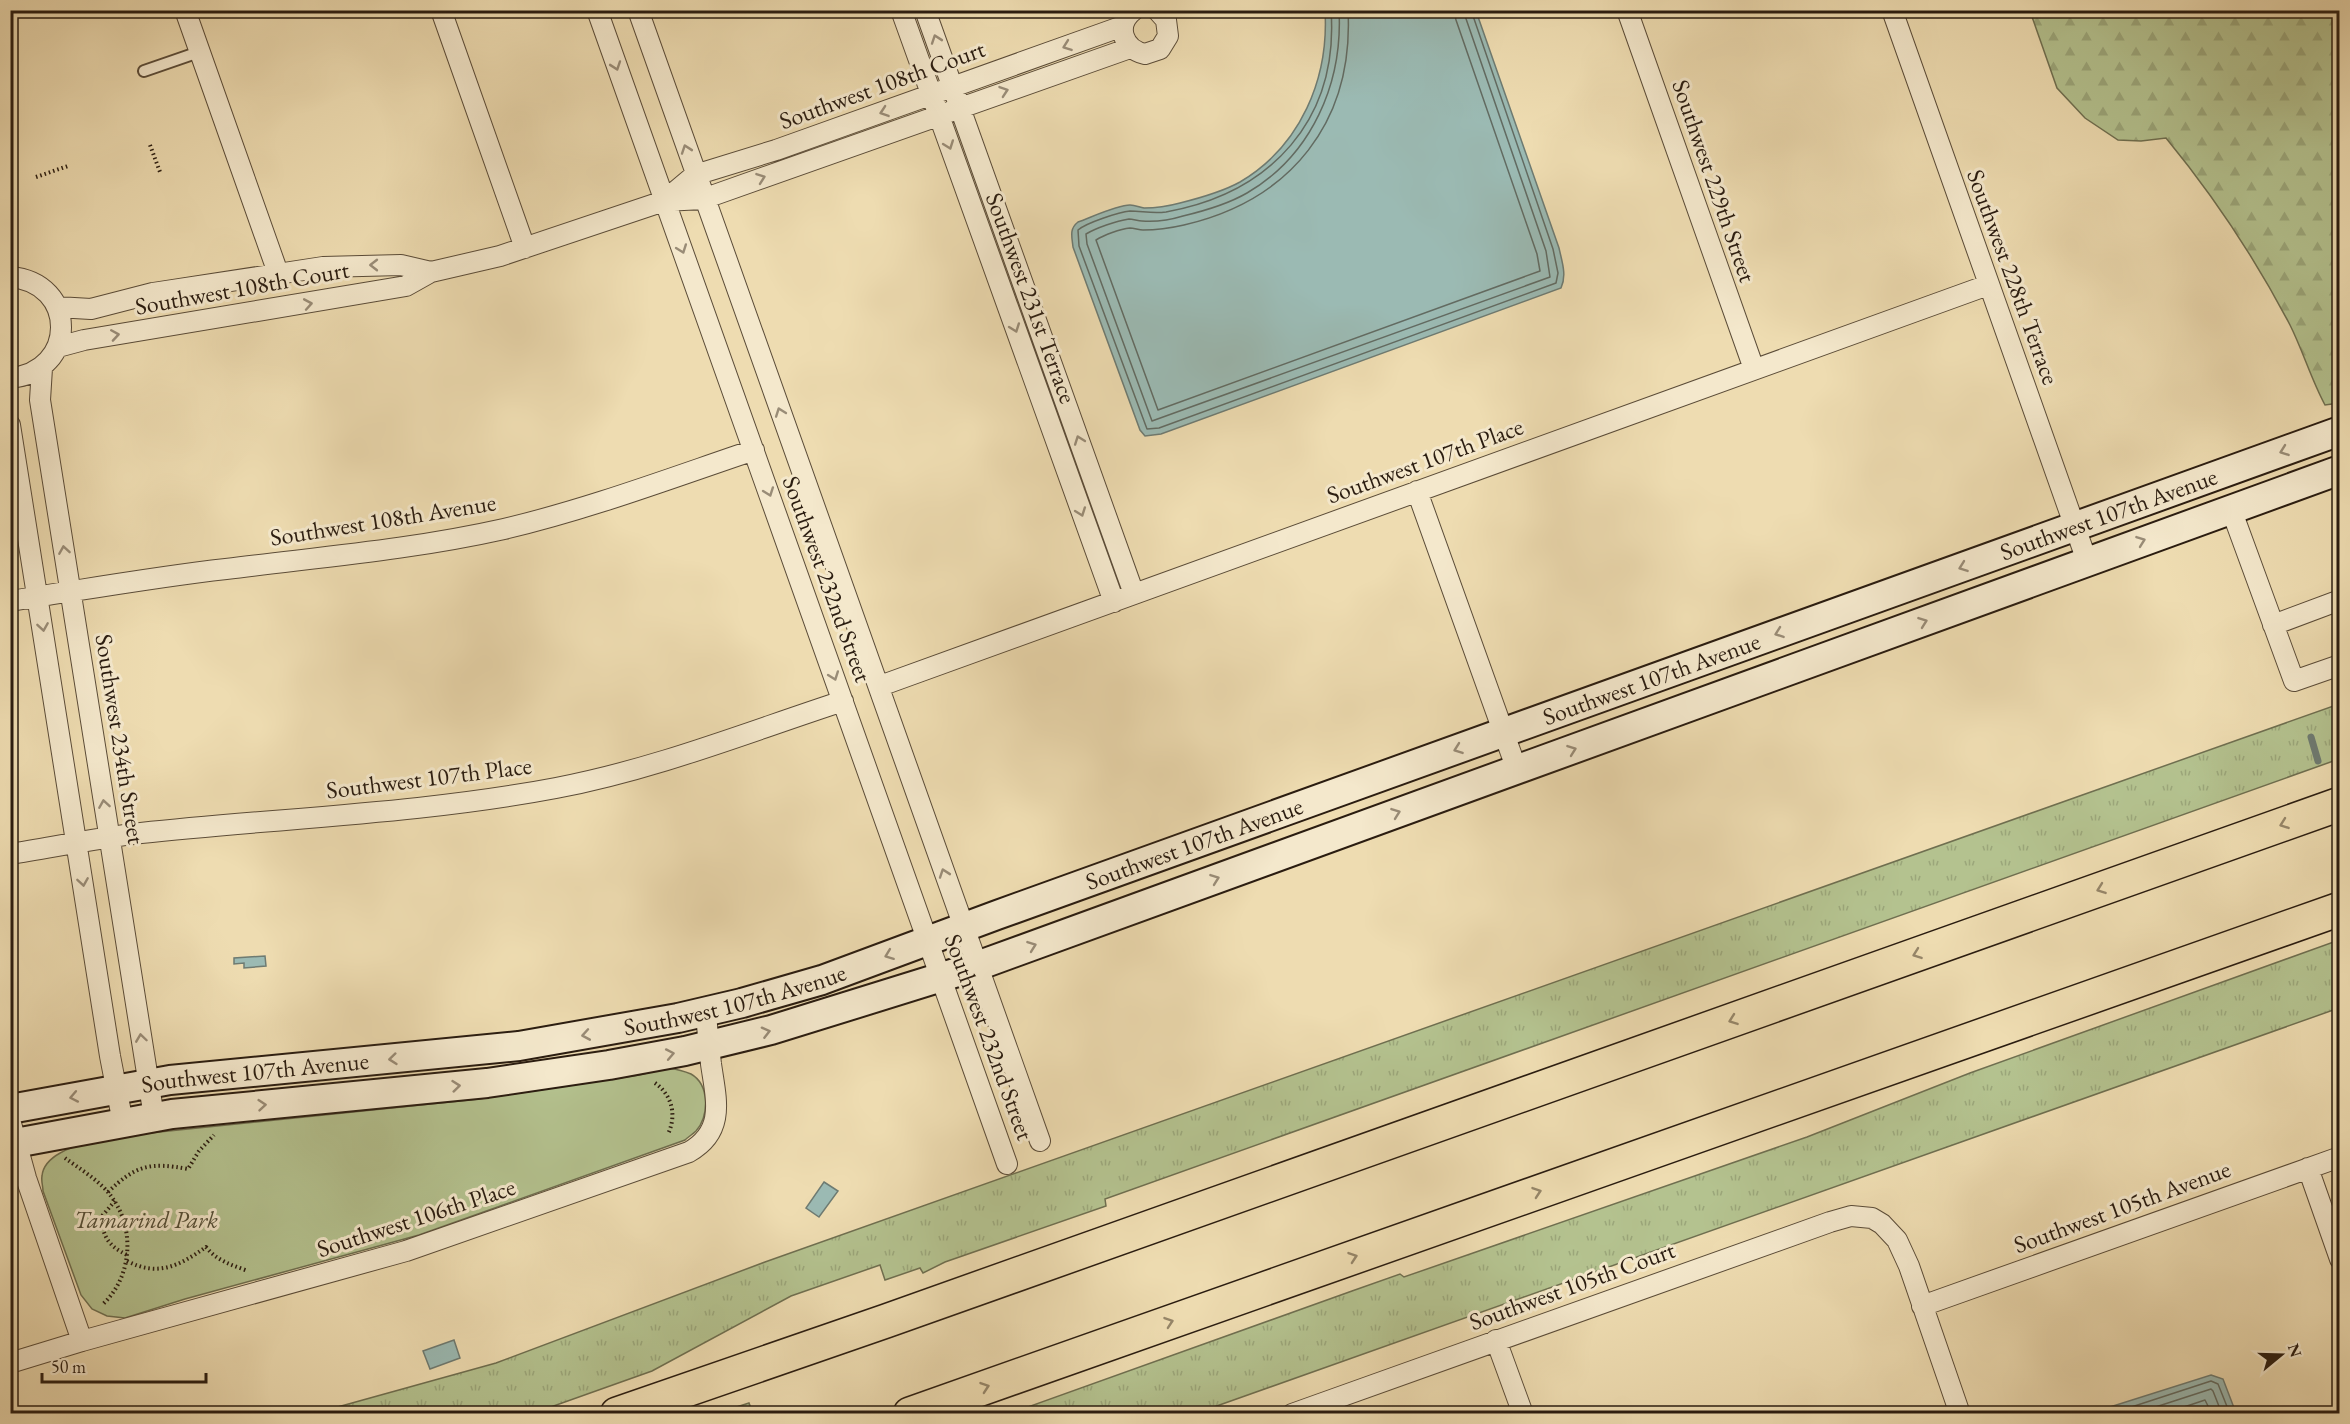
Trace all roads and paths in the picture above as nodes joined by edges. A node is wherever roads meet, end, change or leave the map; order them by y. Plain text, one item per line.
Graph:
1 (185, 10) edge
2 (441, 10) edge
3 (597, 10) edge
4 (625, 10) edge
5 (638, 10) edge
6 (901, 10) edge
7 (926, 10) edge
8 (1157, 10) edge
9 (1627, 10) edge
10 (1892, 10) edge
11 (1128, 18) edge
12 (1130, 48) junction
13 (199, 52) junction
14 (144, 71) dead end
15 (953, 88) junction
16 (931, 95) junction
17 (960, 107) junction
18 (938, 114) junction
19 (678, 126) junction
20 (150, 145) dead end
21 (68, 166) dead end
22 (160, 172) dead end
23 (695, 175) junction
24 (36, 177) dead end
25 (703, 199) junction
26 (664, 201) junction
27 (525, 248) junction
28 (431, 272) junction
29 (278, 273) junction
30 (10, 278) edge
31 (1988, 285) junction
32 (57, 307) junction
33 (58, 347) junction
34 (42, 368) junction
35 (1754, 369) junction
36 (10, 378) edge
37 (10, 425) edge
38 (2340, 431) edge
39 (754, 450) junction
40 (2340, 470) edge
41 (1417, 491) junction
42 (2231, 509) junction
43 (2074, 527) junction
44 (2086, 561) junction
45 (71, 592) junction
46 (1134, 594) junction
47 (39, 597) junction
48 (2340, 600) edge
49 (10, 601) edge
50 (1114, 602) junction
51 (2273, 625) junction
52 (2340, 665) edge
53 (879, 686) junction
54 (843, 701) junction
55 (1504, 733) junction
56 (1517, 770) junction
57 (2340, 804) edge
58 (109, 838) junction
59 (77, 843) junction
60 (10, 854) edge
61 (2340, 909) edge
62 (964, 928) junction
63 (927, 941) junction
64 (977, 966) junction
65 (941, 978) junction
66 (706, 1012) junction
67 (709, 1045) junction
68 (649, 1079) dead end
69 (148, 1084) junction
70 (117, 1089) junction
71 (10, 1109) edge
72 (154, 1117) junction
73 (212, 1119) junction
74 (123, 1123) junction
75 (668, 1134) dead end
76 (12, 1136) edge
77 (1040, 1141) dead end
78 (62, 1156) dead end
79 (2340, 1157) edge
80 (1007, 1164) dead end
81 (2308, 1168) junction
82 (108, 1192) junction
83 (115, 1201) junction
84 (127, 1255) junction
85 (2340, 1259) edge
86 (127, 1261) junction
87 (248, 1271) dead end
88 (102, 1305) dead end
89 (1922, 1306) junction
90 (1496, 1340) junction
91 (82, 1341) junction
92 (10, 1363) edge
93 (617, 1413) edge
94 (910, 1413) edge
95 (1292, 1413) edge
96 (1523, 1413) edge
97 (1960, 1413) edge

1 - 13 street
2 - 27 street
3 -> 26 street, Southwest 232nd Street
4 - 19 street
5 - 19 street, Southwest 232nd Street
6 - 16 street, Southwest 231st Terrace
15 -> 7 street, Southwest 231st Terrace
8 - 12 street
9 - 35 street, Southwest 229th Street
10 - 31 street, Southwest 228th Terrace
11 - 12 street
11 -> 15 street, Southwest 108th Court
17 -> 12 street, Southwest 108th Court
13 - 14 lane
13 - 29 street
15 - 16 street, Southwest 108th Court
15 - 17 street, Southwest 231st Terrace
16 - 18 street, Southwest 231st Terrace
16 -> 23 street, Southwest 108th Court
17 - 18 street, Southwest 108th Court
46 -> 17 street, Southwest 231st Terrace
25 -> 18 street, Southwest 108th Court
18 -> 50 street, Southwest 231st Terrace
23 -> 19 street, Southwest 232nd Street
20 - 22 path
21 - 24 path
23 - 25 street, Southwest 232nd Street
23 - 26 street, Southwest 108th Court
25 - 26 street, Southwest 108th Court
53 -> 25 street, Southwest 232nd Street
26 - 27 street, Southwest 108th Court
26 -> 39 street, Southwest 232nd Street
27 - 28 street, Southwest 108th Court
28 -> 29 street, Southwest 108th Court
33 -> 28 street, Southwest 108th Court
29 - 32 street, Southwest 108th Court
30 - 32 street
31 - 35 street, Southwest 107th Place
31 - 43 street, Southwest 228th Terrace
32 - 33 street
33 - 34 street
34 - 36 street
45 -> 34 street, Southwest 234th Street
35 - 41 street, Southwest 107th Place
37 - 47 street
38 -> 43 street, Southwest 107th Avenue
39 - 45 street, Southwest 108th Avenue
39 -> 54 street, Southwest 232nd Street
40 - 42 street, Southwest 107th Avenue
41 - 46 street, Southwest 107th Place
41 - 55 street
44 -> 42 street, Southwest 107th Avenue
42 - 51 street
43 - 44 street, Southwest 228th Terrace
43 -> 55 street, Southwest 107th Avenue
56 -> 44 street, Southwest 107th Avenue
45 - 47 street, Southwest 108th Avenue
58 -> 45 street, Southwest 234th Street
46 - 50 street, Southwest 107th Place
47 - 49 street, Southwest 108th Avenue
47 -> 59 street
48 - 51 street
50 - 53 street, Southwest 107th Place
51 - 52 street
62 -> 53 street, Southwest 232nd Street
54 - 58 street, Southwest 107th Place
54 - 63 street, Southwest 232nd Street
55 - 56 street
55 -> 62 street, Southwest 107th Avenue
64 -> 56 street, Southwest 107th Avenue
57 -> 93 highway
58 - 59 street, Southwest 107th Place
69 -> 58 street, Southwest 234th Street
59 - 60 street, Southwest 107th Place
59 -> 70 street
94 -> 61 highway
62 - 63 street, Southwest 107th Avenue
62 - 64 street, Southwest 232nd Street
63 - 65 street, Southwest 232nd Street
63 -> 66 street, Southwest 107th Avenue
64 - 65 street, Southwest 107th Avenue
64 - 77 street, Southwest 232nd Street
67 -> 65 street, Southwest 107th Avenue
65 - 80 street, Southwest 232nd Street
66 - 67 street, Southwest 106th Place
66 -> 69 street, Southwest 107th Avenue
73 -> 67 street, Southwest 107th Avenue
67 - 91 street, Southwest 106th Place
68 - 75 path
69 - 70 street, Southwest 107th Avenue
69 - 72 street, Southwest 234th Street
70 -> 71 street, Southwest 107th Avenue
70 - 74 street
72 - 73 street, Southwest 107th Avenue
72 - 74 street, Southwest 107th Avenue
73 - 82 path
74 - 76 street, Southwest 107th Avenue
76 - 91 street
78 - 82 path
79 - 81 street, Southwest 105th Avenue
81 - 85 street
81 - 89 street, Southwest 105th Avenue
82 - 83 path
83 - 84 path
83 - 84 path
84 - 86 path
86 - 87 path
86 - 88 path
89 - 90 street, Southwest 105th Court
89 - 97 street
90 - 95 street, Southwest 105th Court
90 - 96 street
91 - 92 street, Southwest 106th Place

